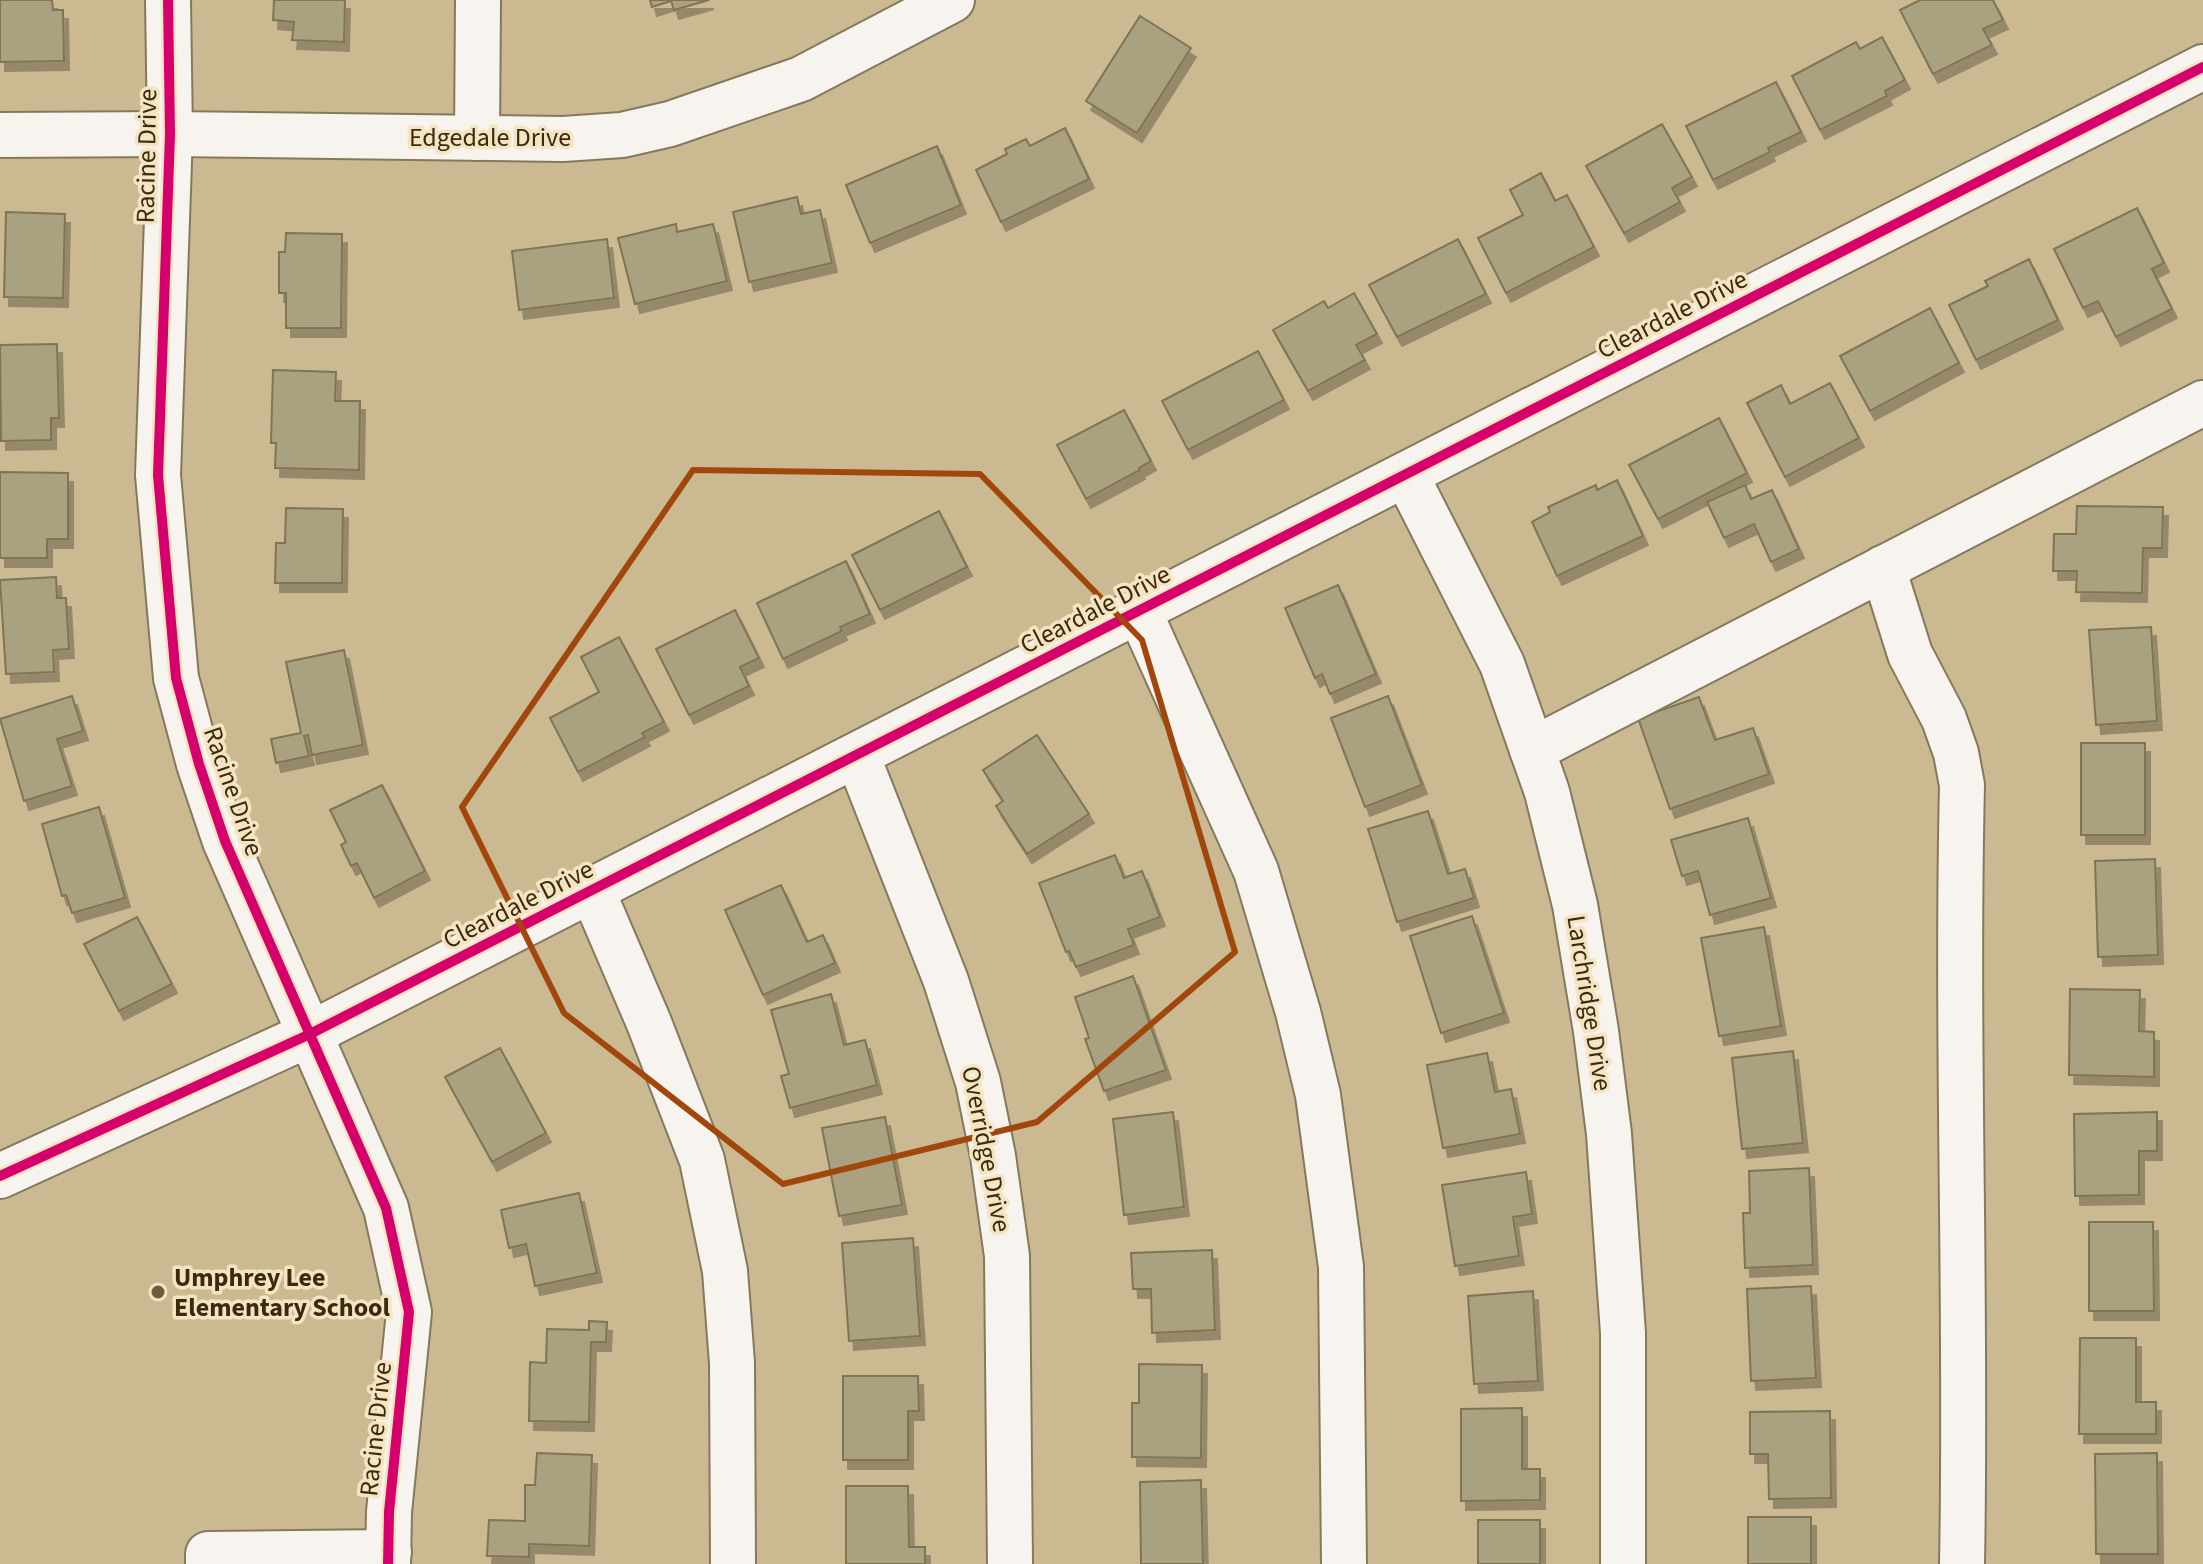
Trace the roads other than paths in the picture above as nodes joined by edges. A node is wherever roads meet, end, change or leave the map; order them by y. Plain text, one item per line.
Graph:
1 (168, 0) edge
2 (478, 0) edge
3 (952, 0) edge
4 (2203, 67) edge
5 (170, 134) junction
6 (0, 135) edge
7 (477, 138) junction
8 (2203, 403) edge
9 (1406, 475) junction
10 (1883, 568) junction
11 (1139, 611) junction
12 (1532, 750) junction
13 (857, 755) junction
14 (592, 890) junction
15 (308, 1035) junction
16 (0, 1176) edge
17 (388, 1558) edge
18 (208, 1564) edge
19 (733, 1564) edge
20 (1010, 1564) edge
21 (1344, 1564) edge
22 (1623, 1564) edge
23 (1962, 1564) edge

1 - 5 street, Racine Drive
2 - 7 street
3 - 7 street, Edgedale Drive
4 - 9 street, Cleardale Drive
5 - 6 street, Edgedale Drive
5 - 7 street, Edgedale Drive
5 - 15 street, Racine Drive
8 - 10 street
9 - 11 street, Cleardale Drive
9 - 12 street, Larchridge Drive
10 - 12 street
10 - 23 street
11 - 13 street, Cleardale Drive
11 - 21 street
12 - 22 street, Larchridge Drive
13 - 14 street, Cleardale Drive
13 - 20 street, Overridge Drive
14 - 15 street, Cleardale Drive
14 - 19 street
15 - 16 street, Cleardale Drive
15 - 17 street, Racine Drive
17 - 18 street

